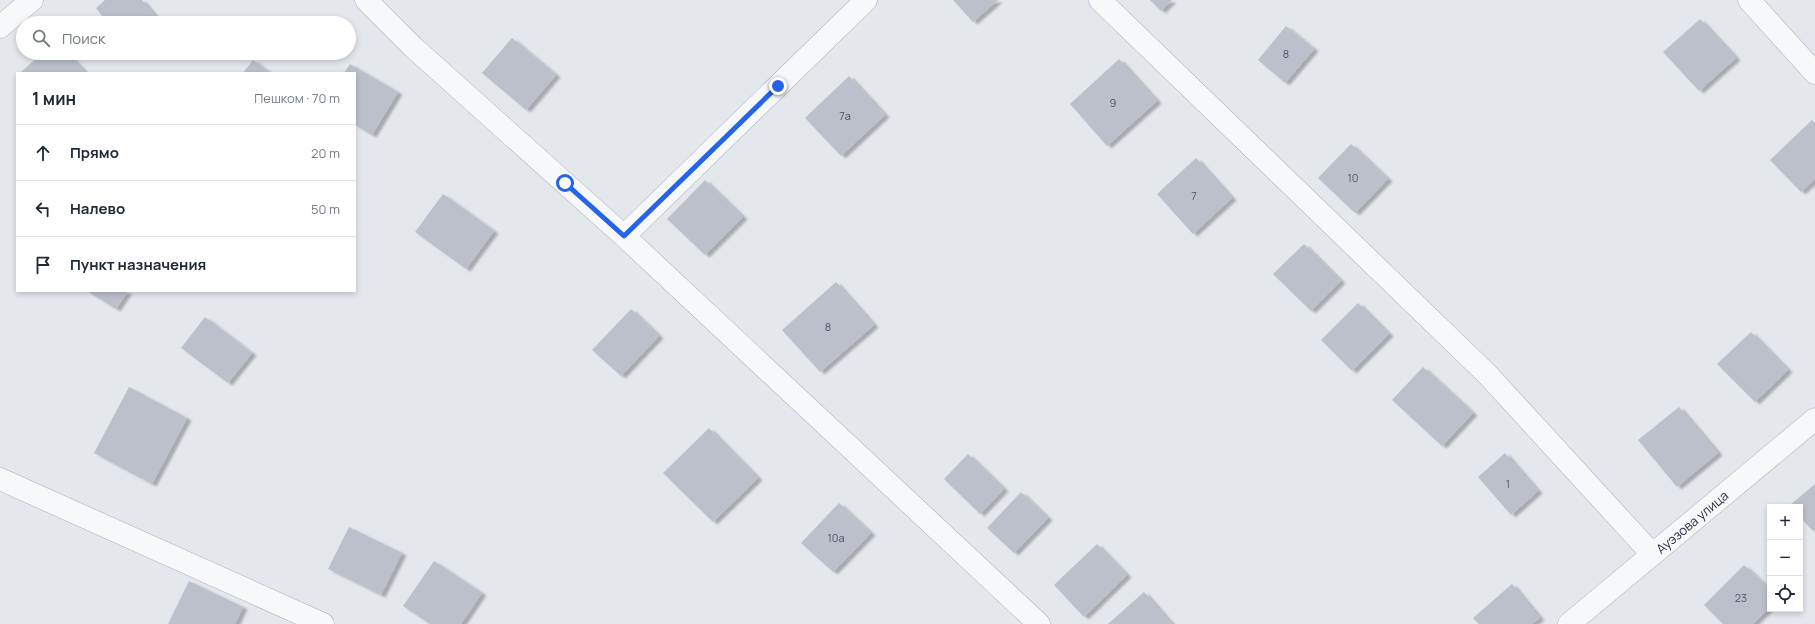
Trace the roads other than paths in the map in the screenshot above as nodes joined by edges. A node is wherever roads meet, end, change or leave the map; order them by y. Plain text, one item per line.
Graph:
1 (32, 0) edge
2 (366, 0) edge
3 (866, 0) edge
4 (1100, 0) edge
5 (1749, 0) edge
6 (0, 26) edge
7 (1815, 73) edge
8 (624, 236) junction
9 (1815, 420) edge
10 (0, 479) edge
11 (1652, 554) junction
12 (1027, 620) edge
13 (1576, 622) edge
14 (324, 624) edge

1 - 6 street
2 - 8 street
3 - 8 street
4 - 11 street
5 - 7 street
8 - 12 street
9 - 11 street, Ауэзова улица
10 - 14 street
11 - 13 street, Ауэзова улица

